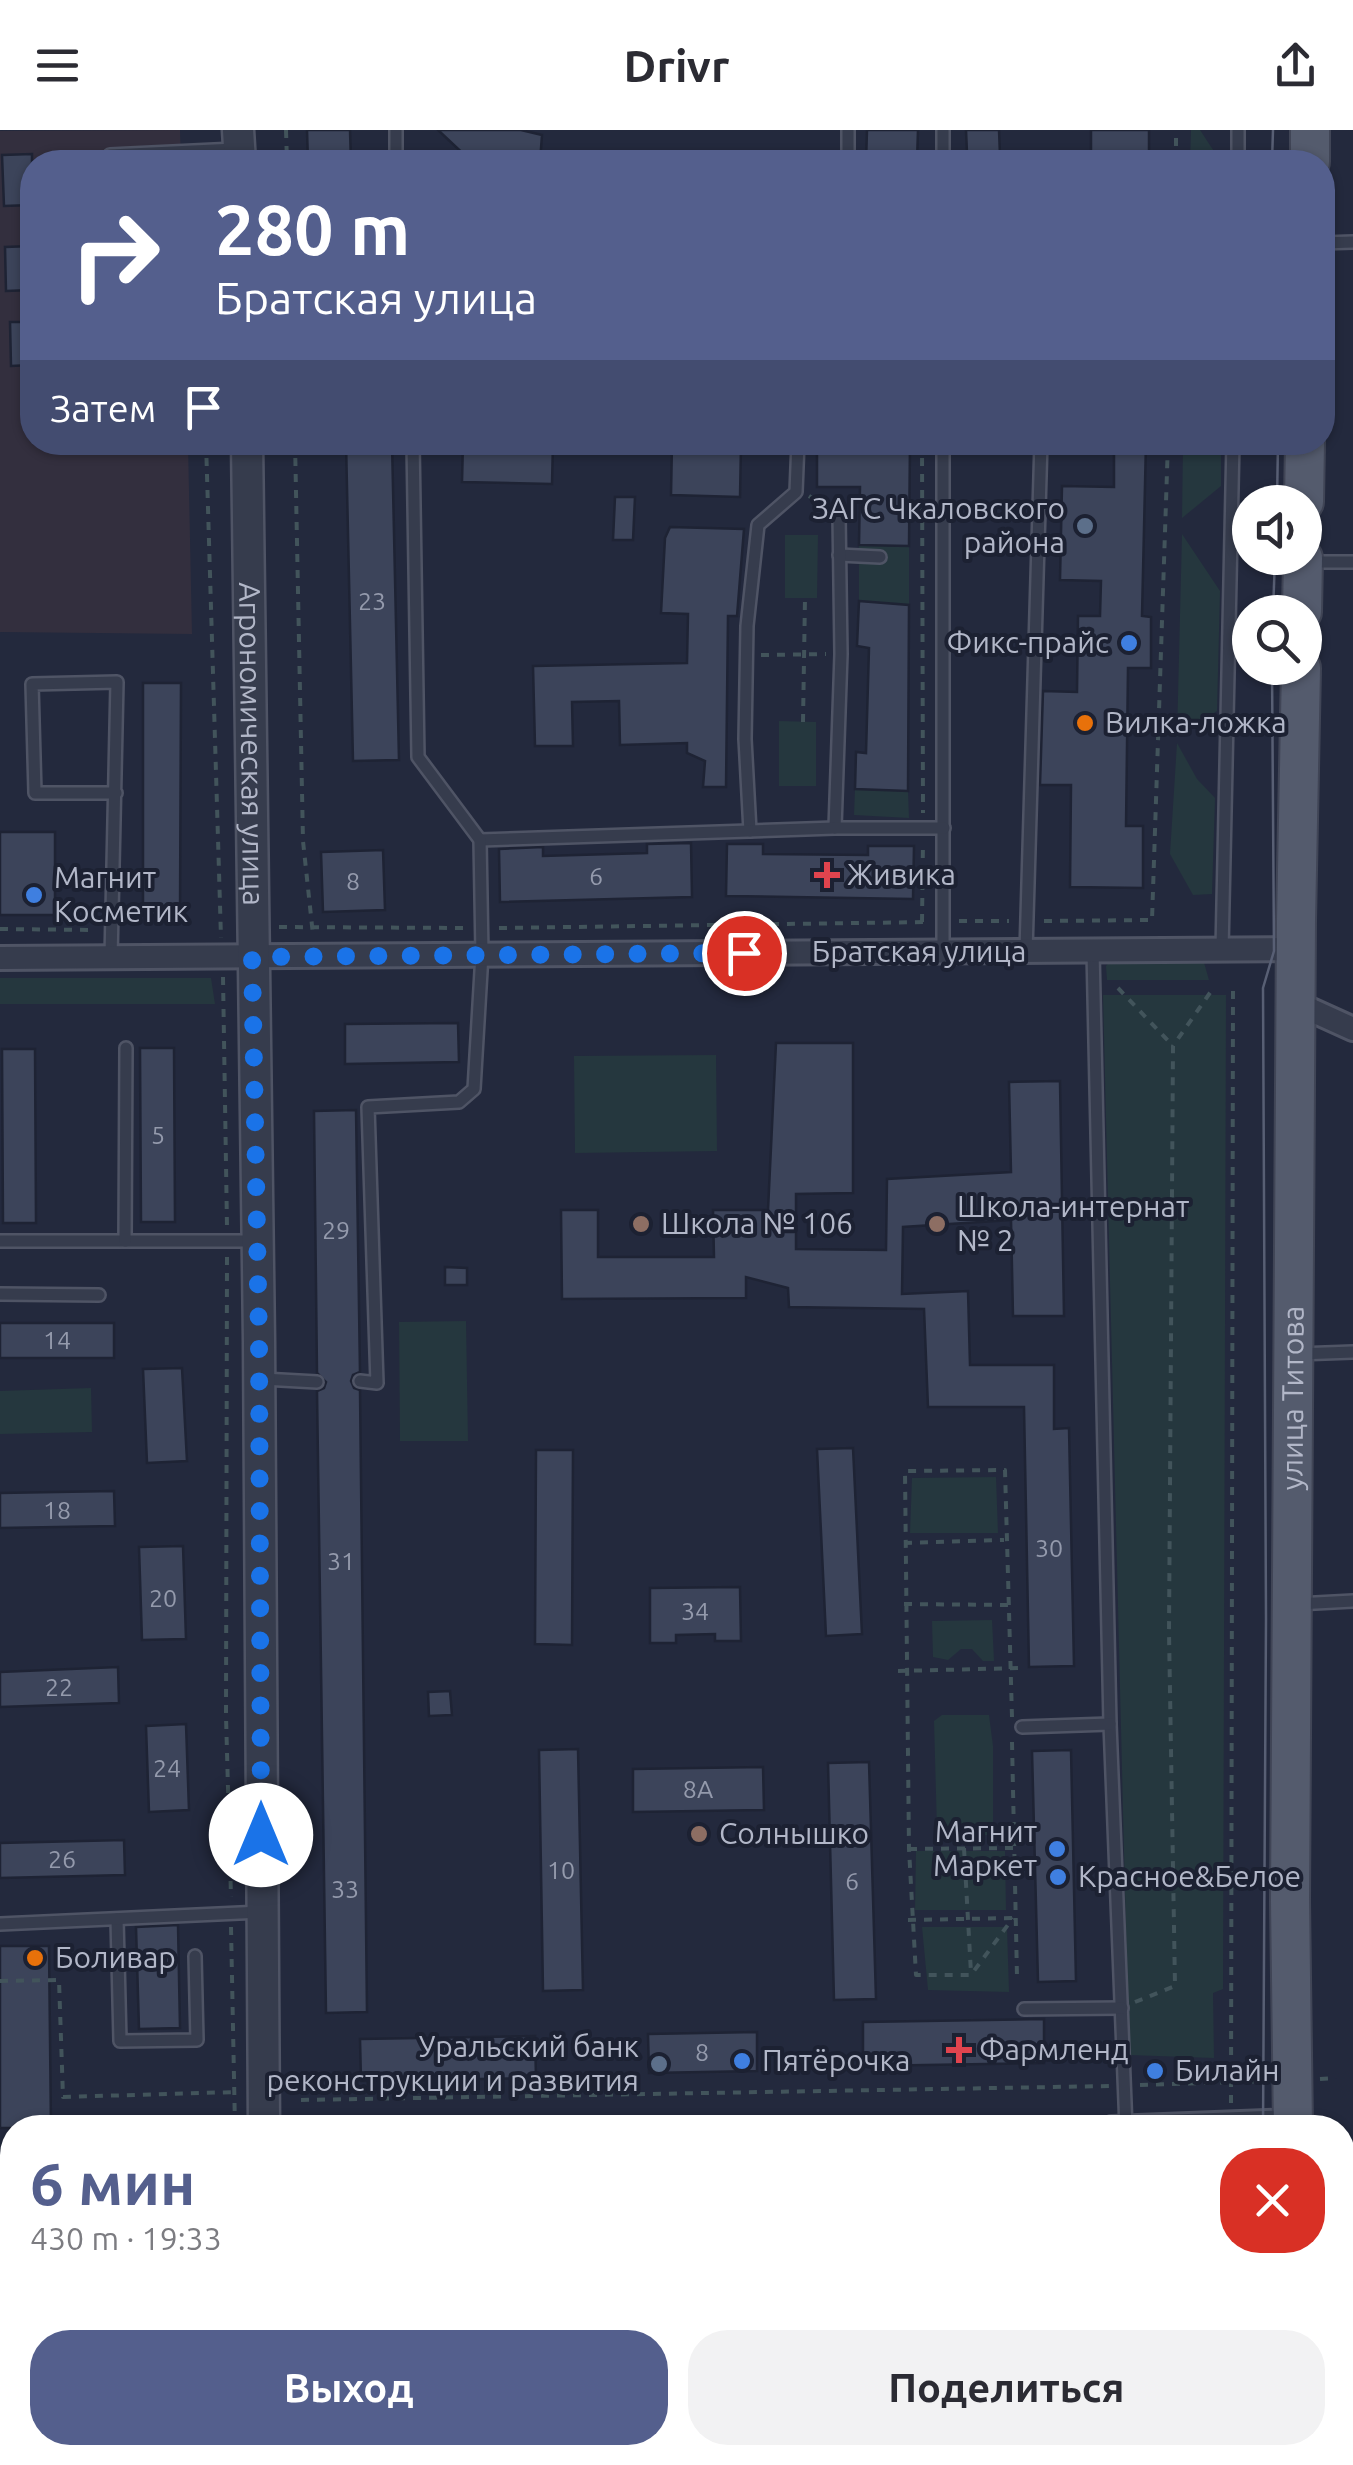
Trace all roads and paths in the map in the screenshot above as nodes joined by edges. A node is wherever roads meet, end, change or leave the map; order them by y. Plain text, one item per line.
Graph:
1 (239, 147) edge
2 (191, 150) edge
3 (206, 455) edge
4 (247, 455) edge
5 (295, 455) edge
6 (413, 455) edge
7 (797, 455) edge
8 (922, 455) edge
9 (943, 455) edge
10 (1041, 455) edge
11 (1168, 455) edge
12 (1233, 455) edge
13 (1305, 455) edge
14 (1304, 485) edge
15 (796, 492) junction
16 (839, 515) joint
17 (840, 555) junction
18 (880, 558) dead end
19 (1322, 561) edge
20 (1353, 562) edge
21 (805, 598) dead end
22 (841, 654) junction
23 (804, 655) junction
24 (746, 656) junction
25 (1301, 685) edge
26 (803, 722) dead end
27 (116, 793) junction
28 (835, 828) junction
29 (923, 828) junction
30 (944, 828) junction
31 (750, 831) junction
32 (480, 840) junction
33 (1026, 921) junction
34 (922, 922) junction
35 (943, 922) junction
36 (252, 925) junction
37 (312, 928) junction
38 (482, 928) junction
39 (0, 929) edge
40 (112, 930) junction
41 (1297, 949) junction
42 (1222, 950) junction
43 (1026, 951) junction
44 (1094, 951) junction
45 (943, 952) junction
46 (482, 954) junction
47 (314, 955) junction
48 (222, 956) junction
49 (252, 957) junction
50 (0, 958) edge
51 (110, 958) junction
52 (1214, 987) dead end
53 (1233, 987) dead end
54 (1118, 988) dead end
55 (1298, 1004) junction
56 (1353, 1030) edge
57 (1173, 1046) junction
58 (126, 1048) dead end
59 (126, 1240) junction
60 (242, 1240) junction
61 (0, 1241) edge
62 (0, 1294) edge
63 (98, 1296) dead end
64 (1353, 1352) edge
65 (1294, 1354) junction
66 (258, 1379) junction
67 (360, 1381) dead end
68 (317, 1382) dead end
69 (1005, 1470) dead end
70 (1007, 1540) dead end
71 (904, 1543) junction
72 (1353, 1601) edge
73 (904, 1604) junction
74 (1293, 1604) junction
75 (1009, 1605) dead end
76 (1020, 1668) dead end
77 (906, 1671) junction
78 (898, 1672) dead end
79 (1110, 1724) junction
80 (1022, 1726) dead end
81 (909, 1848) junction
82 (964, 1848) junction
83 (1015, 1848) dead end
84 (246, 1913) junction
85 (117, 1919) junction
86 (911, 1920) junction
87 (966, 1920) junction
88 (0, 1924) edge
89 (195, 1956) dead end
90 (971, 1975) junction
91 (0, 1981) edge
92 (1122, 2008) junction
93 (1024, 2010) dead end
94 (1336, 2078) dead end
95 (1292, 2080) junction
96 (1231, 2082) junction
97 (1124, 2086) junction
98 (249, 2092) junction
99 (300, 2100) dead end
100 (240, 2115) edge
101 (259, 2115) edge
102 (1125, 2115) edge
103 (1293, 2115) edge

1 - 2 lane
3 - 48 path
4 - 36 street, Агрономическая улица
5 - 37 path
6 - 32 lane
7 - 15 lane
8 - 29 path
9 - 30 lane
10 - 33 lane
11 - 33 path
12 - 42 lane
13 - 14 main road
15 - 16 path
15 - 24 lane
16 - 17 lane
17 - 18 lane
17 - 22 lane
19 - 20 lane
21 - 23 path
22 - 23 path
22 - 28 lane
23 - 24 path
23 - 26 path
24 - 31 lane
25 - 41 main road, улица Титова
27 - 27 lane
27 - 40 lane
28 - 29 lane
28 - 31 lane
29 - 30 lane
29 - 34 path
30 - 35 lane
31 - 32 lane
32 - 38 lane
33 - 35 path
33 - 43 lane
34 - 35 path
34 - 38 path
35 - 45 lane
36 - 37 path
36 - 49 street, Агрономическая улица
37 - 38 path
37 - 47 path
38 - 46 lane
39 - 40 path
40 - 51 lane
41 - 42 street, Братская улица
41 - 55 main road, улица Титова
42 - 44 street, Братская улица
43 - 44 street, Братская улица
43 - 45 street, Братская улица
44 - 79 lane
45 - 46 street, Братская улица
46 - 47 street, Братская улица
46 - 67 lane
47 - 49 street, Братская улица
48 - 49 street, Братская улица
48 - 51 street, Братская улица
48 - 60 path
49 - 60 street, Агрономическая улица
50 - 51 street, Братская улица
52 - 57 path
53 - 96 path
54 - 57 path
55 - 56 street
55 - 65 main road, улица Титова
57 - 92 path
58 - 59 lane
59 - 60 lane
59 - 61 lane
60 - 66 street, Агрономическая улица
60 - 84 path
62 - 63 lane
64 - 65 lane
65 - 74 main road, улица Титова
66 - 68 lane
66 - 84 street, Агрономическая улица
69 - 71 path
70 - 71 path
71 - 73 path
72 - 74 lane
73 - 75 path
73 - 77 path
74 - 95 main road, улица Титова
76 - 77 path
77 - 78 path
77 - 81 path
79 - 80 lane
79 - 92 lane
81 - 82 path
81 - 86 path
82 - 83 path
82 - 87 path
84 - 85 lane
84 - 98 street, Агрономическая улица
84 - 98 path
85 - 88 lane
85 - 89 lane
86 - 87 path
86 - 90 path
87 - 90 path
87 - 90 path
91 - 98 path
92 - 93 lane
92 - 97 lane
94 - 95 path
95 - 96 path
95 - 103 main road, улица Титова
96 - 97 path
97 - 99 path
97 - 102 lane
98 - 100 path
98 - 101 street, Агрономическая улица

